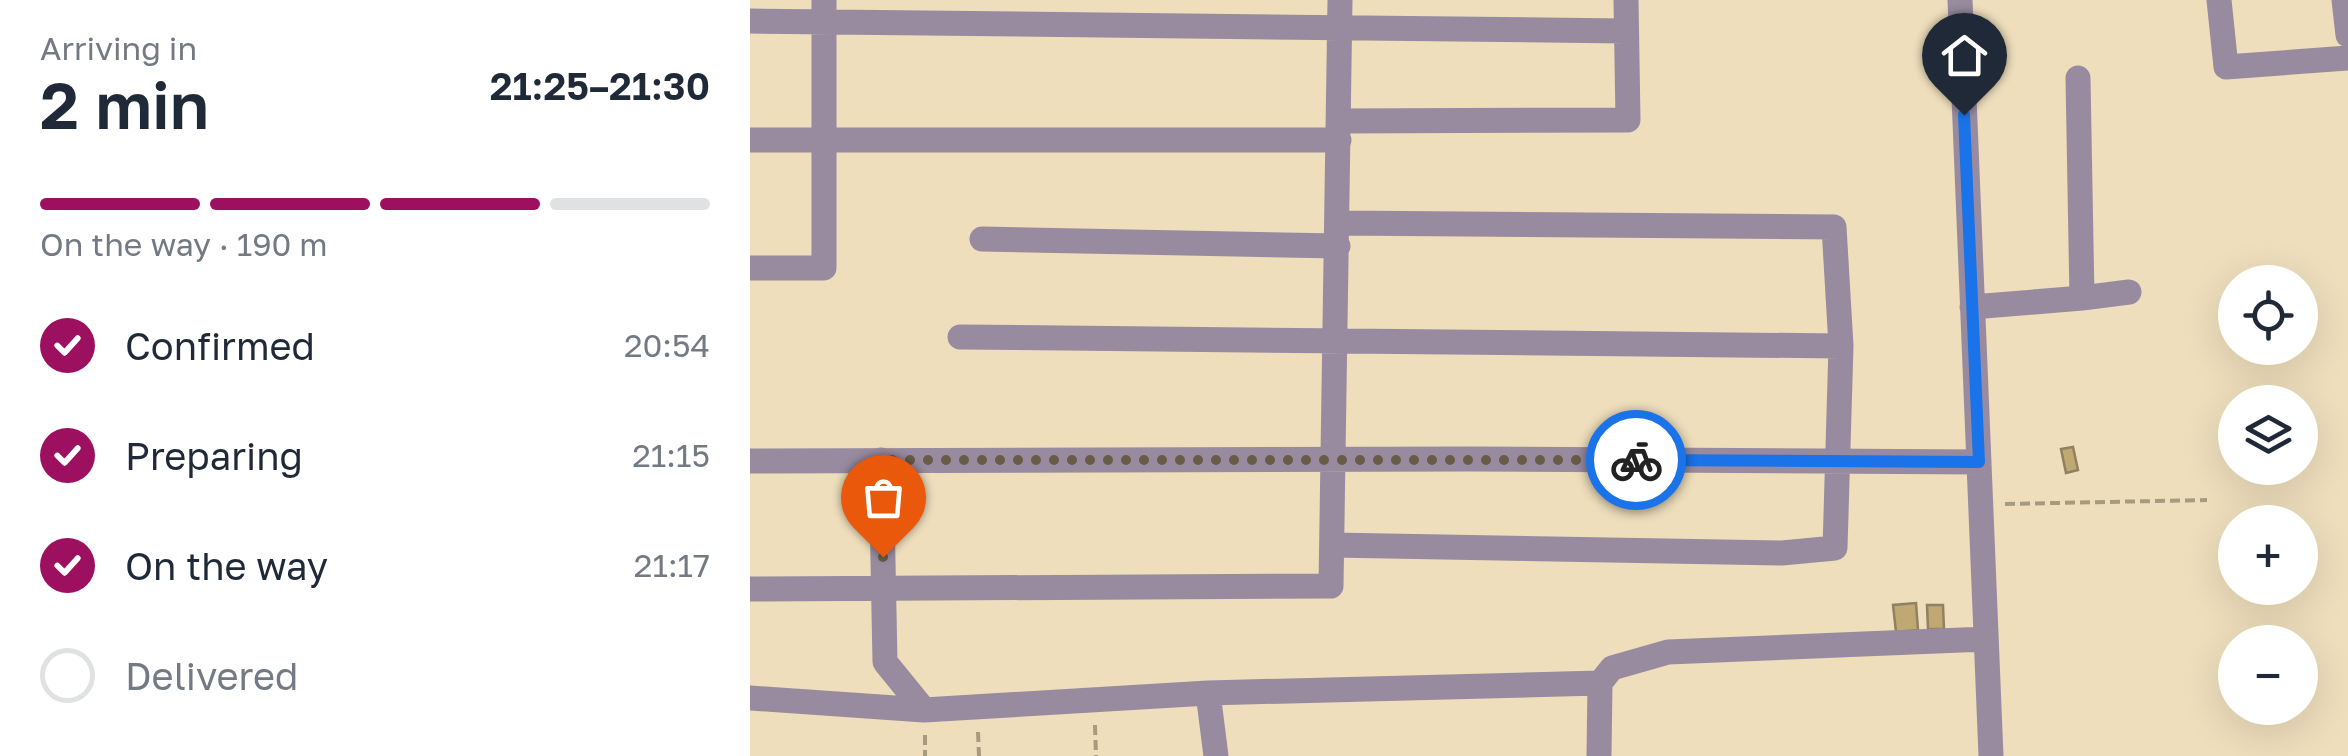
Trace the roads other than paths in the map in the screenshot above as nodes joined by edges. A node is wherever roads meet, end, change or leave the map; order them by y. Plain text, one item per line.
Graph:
1 (1626, 0) edge
2 (1960, 0) edge
3 (2219, 0) edge
4 (2344, 0) edge
5 (824, 10) edge
6 (1340, 12) edge
7 (750, 21) edge
8 (1626, 31) junction
9 (2348, 35) edge
10 (2348, 58) edge
11 (2078, 78) dead end
12 (1338, 131) junction
13 (750, 140) edge
14 (825, 141) junction
15 (1338, 235) junction
16 (982, 239) dead end
17 (750, 268) edge
18 (2130, 292) dead end
19 (2082, 298) junction
20 (1972, 306) junction
21 (960, 337) dead end
22 (1337, 338) junction
23 (1841, 346) junction
24 (1336, 459) junction
25 (881, 460) junction
26 (750, 461) edge
27 (1838, 462) junction
28 (1979, 462) junction
29 (1332, 545) junction
30 (750, 589) edge
31 (883, 589) junction
32 (1986, 639) junction
33 (1600, 683) junction
34 (1208, 693) junction
35 (750, 698) edge
36 (924, 710) junction
37 (1216, 756) edge
38 (1598, 756) edge
39 (1991, 756) edge

1 - 8 street
2 - 20 street
3 - 10 street
4 - 9 street
5 - 6 street
5 - 7 street
5 - 14 street
6 - 8 street
6 - 12 street
8 - 12 street
11 - 19 street
12 - 14 street
12 - 15 street
13 - 14 street
14 - 17 street
15 - 16 street
15 - 22 street
15 - 23 street
18 - 19 street
19 - 20 street
20 - 28 street
21 - 22 street
22 - 23 street
22 - 24 street
23 - 27 street
24 - 25 street
24 - 27 street
24 - 29 street
25 - 26 street
25 - 31 street
27 - 28 street
27 - 29 street
28 - 32 street
29 - 31 street
30 - 31 street
31 - 36 street
32 - 33 street
32 - 39 street
33 - 34 street
33 - 38 street
34 - 36 street
34 - 37 street
35 - 36 street

